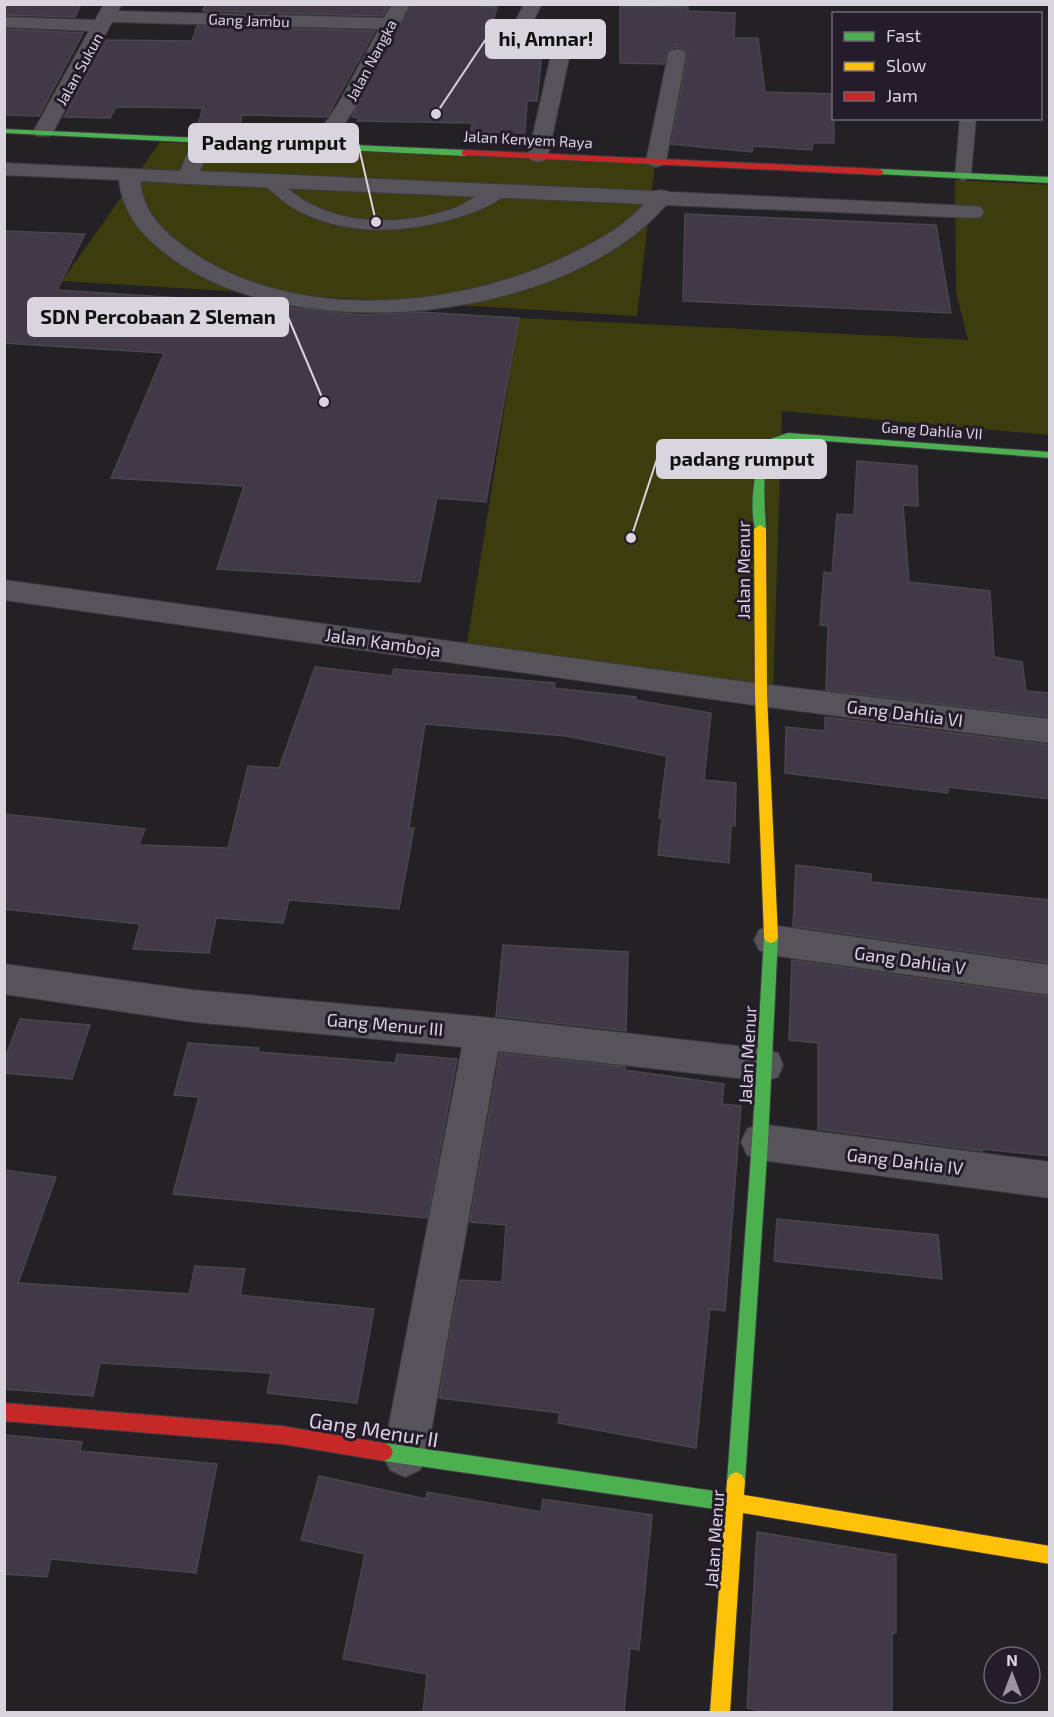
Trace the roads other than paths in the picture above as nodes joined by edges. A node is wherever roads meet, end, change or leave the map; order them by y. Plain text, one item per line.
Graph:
1 (401, 4) edge
2 (533, 4) edge
3 (108, 16) edge
4 (4, 22) edge
5 (391, 24) junction
6 (677, 55) dead end
7 (968, 120) edge
8 (4, 131) edge
9 (43, 132) junction
10 (203, 139) junction
11 (321, 144) junction
12 (538, 156) junction
13 (569, 157) junction
14 (656, 161) junction
15 (4, 169) edge
16 (129, 175) junction
17 (963, 176) junction
18 (187, 178) junction
19 (1050, 180) edge
20 (270, 182) junction
21 (501, 189) junction
22 (564, 192) junction
23 (662, 196) junction
24 (973, 212) dead end
25 (812, 437) joint
26 (1050, 455) edge
27 (4, 590) edge
28 (761, 695) junction
29 (1050, 731) edge
30 (771, 940) junction
31 (4, 979) edge
32 (1050, 980) edge
33 (483, 1033) junction
34 (765, 1065) junction
35 (760, 1142) junction
36 (1050, 1180) edge
37 (4, 1412) edge
38 (405, 1455) junction
39 (735, 1503) junction
40 (1050, 1555) edge
41 (720, 1713) edge

1 - 5 street, Jalan Nangka
2 - 12 street
3 - 4 street, Gang Jambu
3 - 5 street, Gang Jambu
3 - 9 street, Jalan Sukun
5 - 11 street, Jalan Nangka
6 - 14 street
7 - 17 lane
8 - 9 street, Jalan Kenyem Raya
9 - 10 street, Jalan Kenyem Raya
10 - 11 street, Jalan Kenyem Raya
10 - 18 street
11 - 12 street, Jalan Kenyem Raya
12 - 13 street, Jalan Kenyem Raya
13 - 14 street, Jalan Kenyem Raya
13 - 22 street
14 - 17 street, Jalan Kenyem Raya
15 - 16 street
16 - 18 street
16 - 23 street
17 - 19 street, Jalan Kenyem Raya
18 - 20 street
20 - 21 street
20 - 21 lane
21 - 22 street
22 - 23 street
23 - 24 street
25 - 26 street, Gang Dahlia VII
25 - 28 street, Jalan Menur
27 - 28 street, Jalan Kamboja
28 - 29 street, Gang Dahlia VI
28 - 30 street, Jalan Menur
30 - 32 street, Gang Dahlia V
30 - 34 street, Jalan Menur
31 - 33 street, Gang Menur III
33 - 34 street, Gang Menur III
33 - 38 street
34 - 35 street, Jalan Menur
35 - 36 street, Gang Dahlia IV
35 - 39 street, Jalan Menur
37 - 38 street, Gang Menur II
38 - 39 street, Gang Menur II
39 - 40 street, Gang Menur II
39 - 41 street, Jalan Menur

